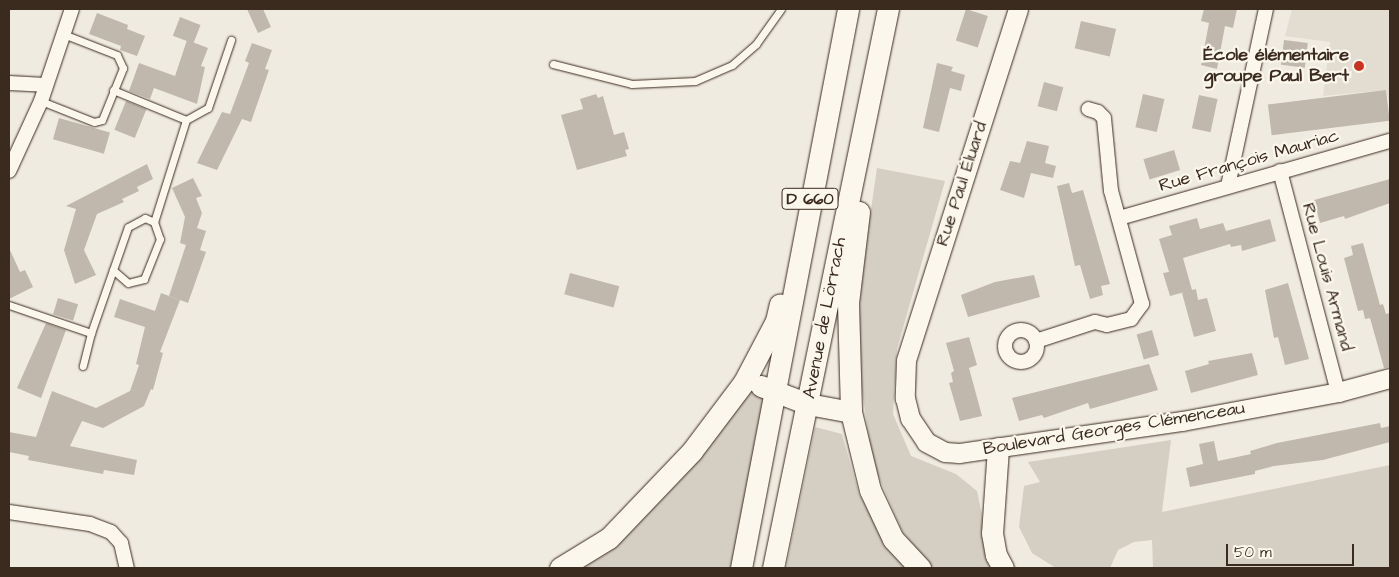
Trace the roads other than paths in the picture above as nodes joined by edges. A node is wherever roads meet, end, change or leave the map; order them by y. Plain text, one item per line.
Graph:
1 (72, 9) edge
2 (781, 9) edge
3 (848, 9) edge
4 (888, 9) edge
5 (1018, 9) edge
6 (1266, 9) edge
7 (66, 34) junction
8 (231, 40) dead end
9 (552, 64) dead end
10 (9, 83) edge
11 (45, 85) junction
12 (113, 90) junction
13 (870, 94) junction
14 (41, 101) junction
15 (1088, 109) dead end
16 (186, 120) junction
17 (1390, 141) edge
18 (9, 171) edge
19 (1280, 171) junction
20 (1228, 186) junction
21 (811, 193) junction
22 (1119, 218) junction
23 (154, 222) junction
24 (113, 270) junction
25 (9, 305) edge
26 (92, 333) junction
27 (1036, 341) dead end
28 (906, 360) joint
29 (83, 366) dead end
30 (1390, 378) edge
31 (744, 382) junction
32 (775, 389) junction
33 (1338, 392) junction
34 (808, 404) junction
35 (851, 412) junction
36 (998, 448) junction
37 (9, 512) edge
38 (127, 568) edge
39 (560, 568) edge
40 (741, 568) edge
41 (773, 568) edge
42 (920, 568) edge
43 (1003, 568) edge

1 - 7 street
2 - 9 lane
3 - 21 main road, Avenue de Lörrach / D 660
4 - 13 main road, Avenue de Lörrach / D 660
5 - 28 street, Rue Paul Éluard
6 - 20 street
7 - 11 street
7 - 12 lane
8 - 16 lane
10 - 11 street
11 - 14 street
12 - 14 lane
12 - 16 lane
13 - 34 main road, Avenue de Lörrach / D 660
13 - 35 main road
14 - 18 street
15 - 22 street
16 - 23 lane
17 - 19 street, Rue François Mauriac
19 - 20 street, Rue François Mauriac
19 - 33 street, Rue Louis Armand
20 - 22 street, Rue François Mauriac
21 - 31 main road
21 - 32 main road, Avenue de Lörrach / D 660
22 - 27 street
23 - 24 lane
23 - 24 lane
24 - 26 lane
25 - 26 lane
26 - 29 lane
28 - 36 street, Boulevard Georges Clémenceau
30 - 33 street, Boulevard Georges Clémenceau
31 - 32 main road
31 - 39 main road
32 - 34 main road
32 - 40 main road, Avenue de Lörrach / D 660
33 - 36 street, Boulevard Georges Clémenceau
34 - 35 main road
34 - 41 main road, Avenue de Lörrach / D 660
35 - 42 main road
36 - 43 main road
37 - 38 street

